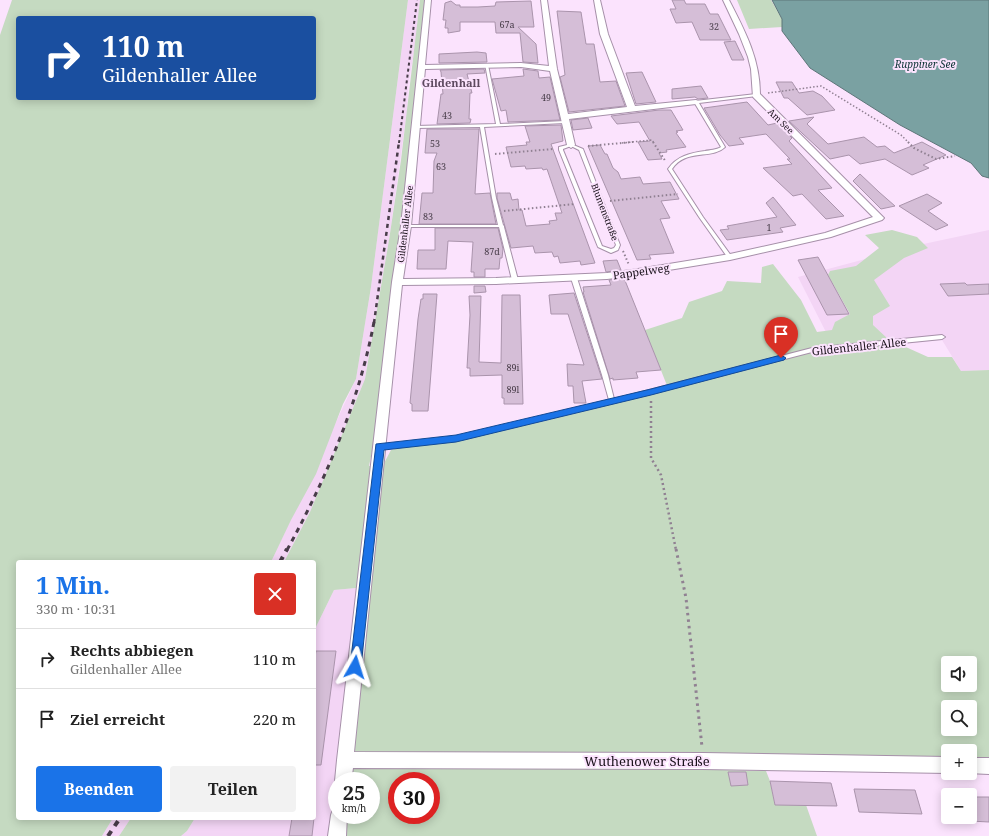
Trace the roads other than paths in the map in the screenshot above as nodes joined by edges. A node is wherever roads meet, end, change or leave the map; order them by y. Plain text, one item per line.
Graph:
1 (428, 0) edge
2 (544, 0) edge
3 (597, 0) edge
4 (726, 0) edge
5 (486, 65) junction
6 (422, 67) junction
7 (553, 69) junction
8 (756, 95) junction
9 (696, 102) junction
10 (632, 109) junction
11 (564, 119) junction
12 (482, 126) junction
13 (498, 126) junction
14 (415, 127) junction
15 (574, 146) junction
16 (879, 218) joint
17 (406, 226) junction
18 (502, 226) junction
19 (730, 257) junction
20 (574, 278) junction
21 (515, 280) junction
22 (397, 282) junction
23 (942, 337) dead end
24 (612, 402) junction
25 (380, 447) junction
26 (345, 760) junction
27 (941, 765) edge
28 (977, 766) edge
29 (989, 766) edge
30 (344, 772) edge
31 (338, 824) edge
32 (337, 836) edge

1 - 6 street, Gildenhaller Allee
2 - 7 street, Blumenstraße
3 - 10 street
4 - 8 street
5 - 6 street
5 - 7 street
5 - 13 lane
6 - 14 street, Gildenhaller Allee
7 - 11 street, Blumenstraße
8 - 9 lane
8 - 16 street, Am See
9 - 10 street
9 - 19 lane
10 - 11 street
11 - 13 lane
11 - 15 street, Blumenstraße
12 - 13 lane
12 - 14 lane
12 - 18 lane
14 - 17 street, Gildenhaller Allee
15 - 15 lane, Blumenstraße
16 - 19 street, Pappelweg
17 - 18 lane
17 - 22 street, Gildenhaller Allee
18 - 21 lane
19 - 20 street, Pappelweg
20 - 21 street, Pappelweg
20 - 24 lane
21 - 22 street, Pappelweg
22 - 25 street, Gildenhaller Allee
23 - 24 lane, Gildenhaller Allee
24 - 25 lane, Gildenhaller Allee
25 - 26 street, Gildenhaller Allee
26 - 27 street, Wuthenower Straße
26 - 30 street
28 - 29 street
31 - 32 street

